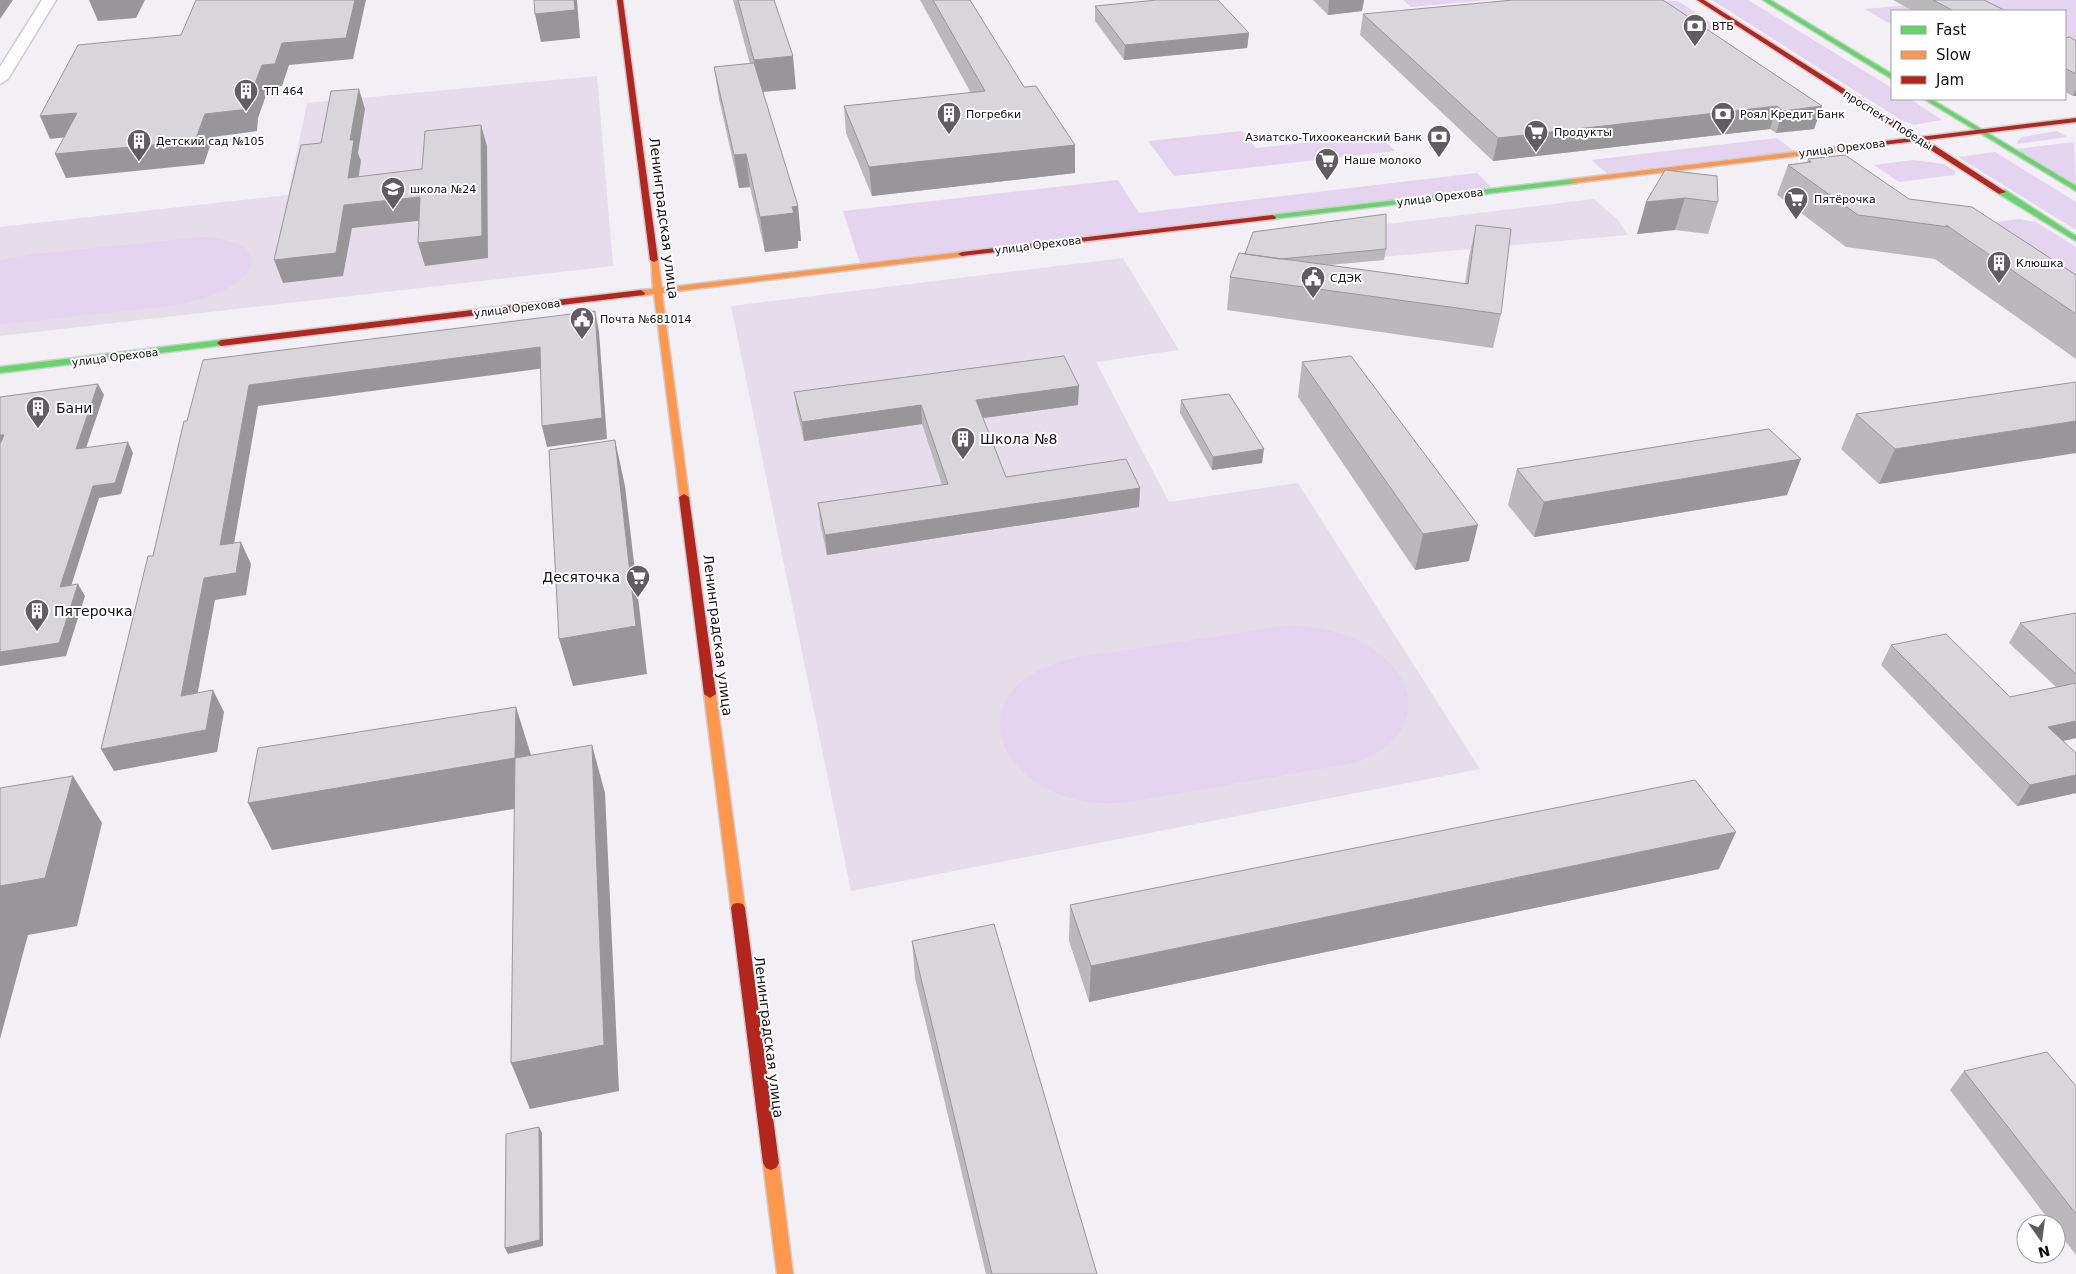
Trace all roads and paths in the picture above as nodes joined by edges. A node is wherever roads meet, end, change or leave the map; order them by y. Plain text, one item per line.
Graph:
1 (50, 0) edge
2 (620, 0) edge
3 (1700, 0) edge
4 (1766, 0) edge
5 (1891, 77) edge
6 (0, 79) edge
7 (1929, 100) edge
8 (2076, 120) edge
9 (1980, 131) junction
10 (1917, 139) junction
11 (2076, 189) edge
12 (2076, 239) edge
13 (658, 291) junction
14 (0, 370) edge
15 (785, 1274) edge

1 - 6 street
2 - 13 main road, Ленинградская улица
3 - 10 main road, проспект Победы
4 - 5 main road
7 - 9 main road
8 - 9 main road, улица Орехова
9 - 10 main road, улица Орехова
9 - 11 main road
10 - 12 main road, проспект Победы
10 - 13 main road, улица Орехова
13 - 14 main road, улица Орехова
13 - 15 main road, Ленинградская улица

